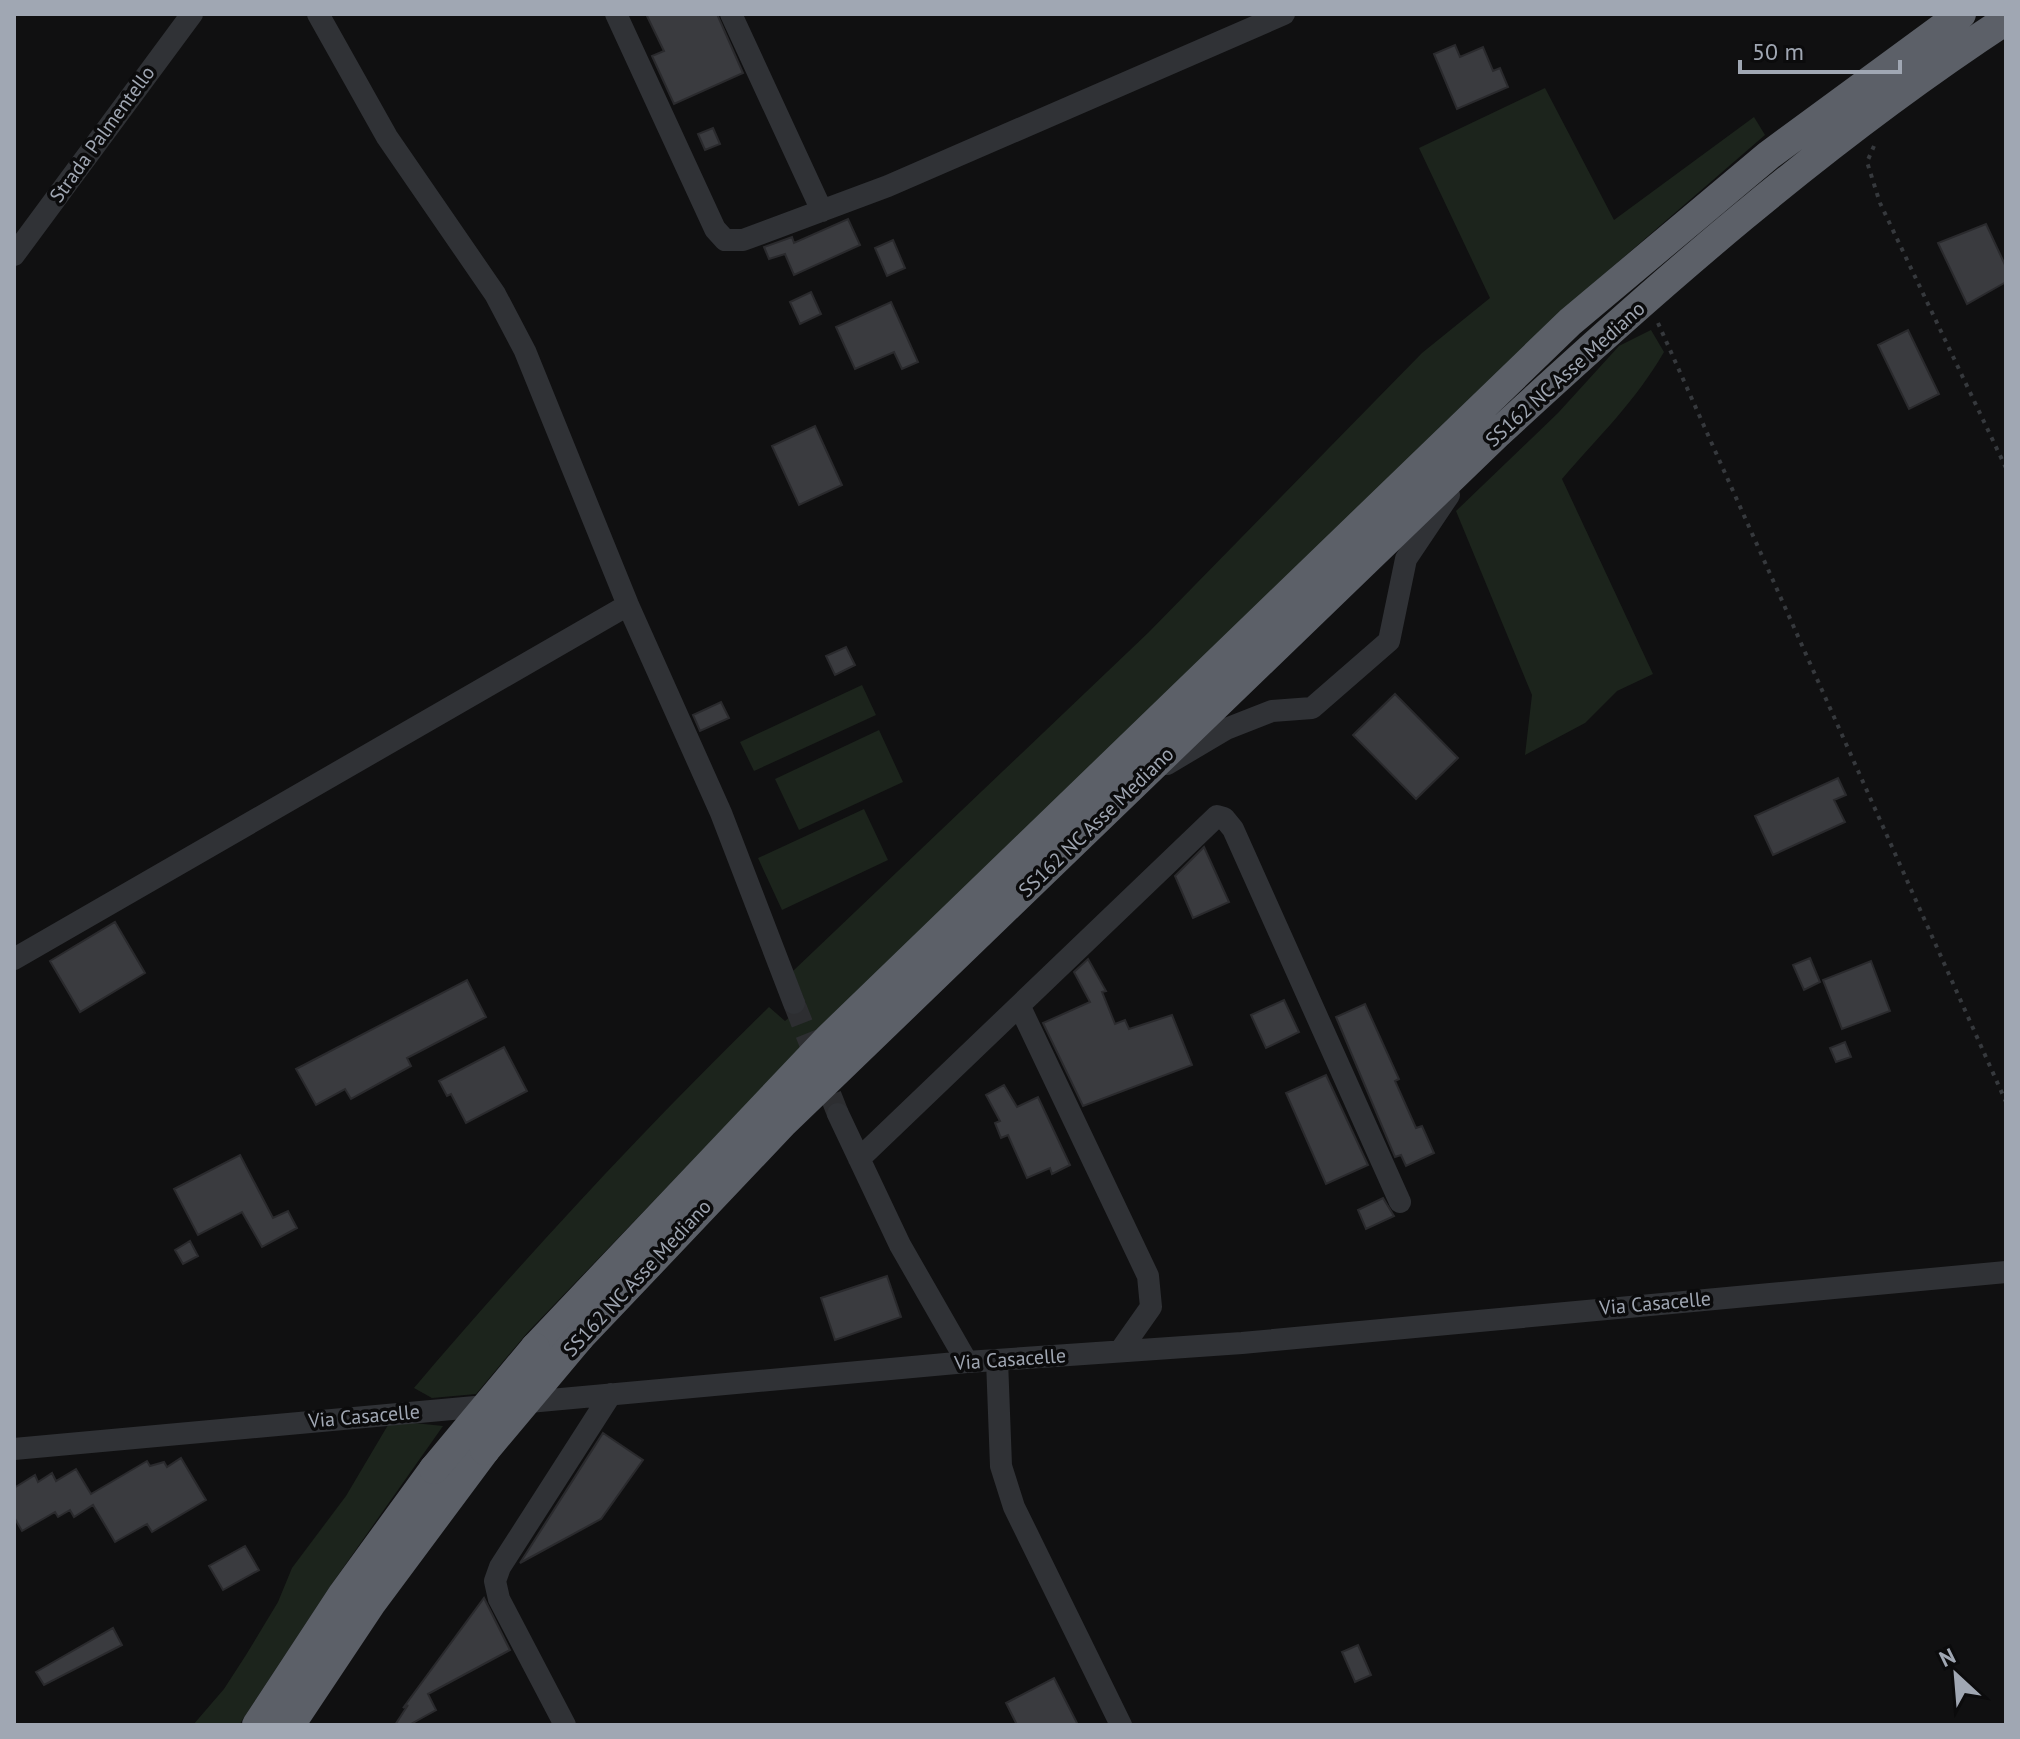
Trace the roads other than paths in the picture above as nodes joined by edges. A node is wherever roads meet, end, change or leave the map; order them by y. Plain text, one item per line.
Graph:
1 (192, 14) edge
2 (318, 14) edge
3 (616, 14) edge
4 (731, 14) edge
5 (1284, 14) edge
6 (1961, 14) edge
7 (2006, 20) edge
8 (822, 211) junction
9 (14, 255) edge
10 (1497, 434) junction
11 (628, 605) junction
12 (1142, 779) junction
13 (14, 959) edge
14 (794, 1003) tunnel mouth
15 (1020, 1007) junction
16 (838, 1114) tunnel mouth
17 (859, 1159) junction
18 (1400, 1202) dead end
19 (2006, 1272) edge
20 (1120, 1351) junction
21 (997, 1360) junction
22 (967, 1362) junction
23 (611, 1394) junction
24 (14, 1449) edge
25 (257, 1725) edge
26 (290, 1725) edge
27 (565, 1725) edge
28 (1121, 1725) edge

1 - 9 street, Strada Palmentello
2 - 11 street
3 - 8 street
4 - 8 street
5 - 8 street
6 - 25 highway, SS162 NC Asse Mediano, bridge
7 - 10 highway, SS162 NC Asse Mediano
10 - 12 highway, SS162 NC Asse Mediano
10 - 12 street
11 - 13 street
11 - 14 street
12 - 26 highway, SS162 NC Asse Mediano, bridge
15 - 17 street
15 - 18 street
15 - 20 street
16 - 17 street
17 - 22 street
19 - 20 street, Via Casacelle
20 - 21 street, Via Casacelle
21 - 22 street, Via Casacelle
21 - 28 street
22 - 23 street, Via Casacelle
23 - 24 street, Via Casacelle
23 - 27 street

